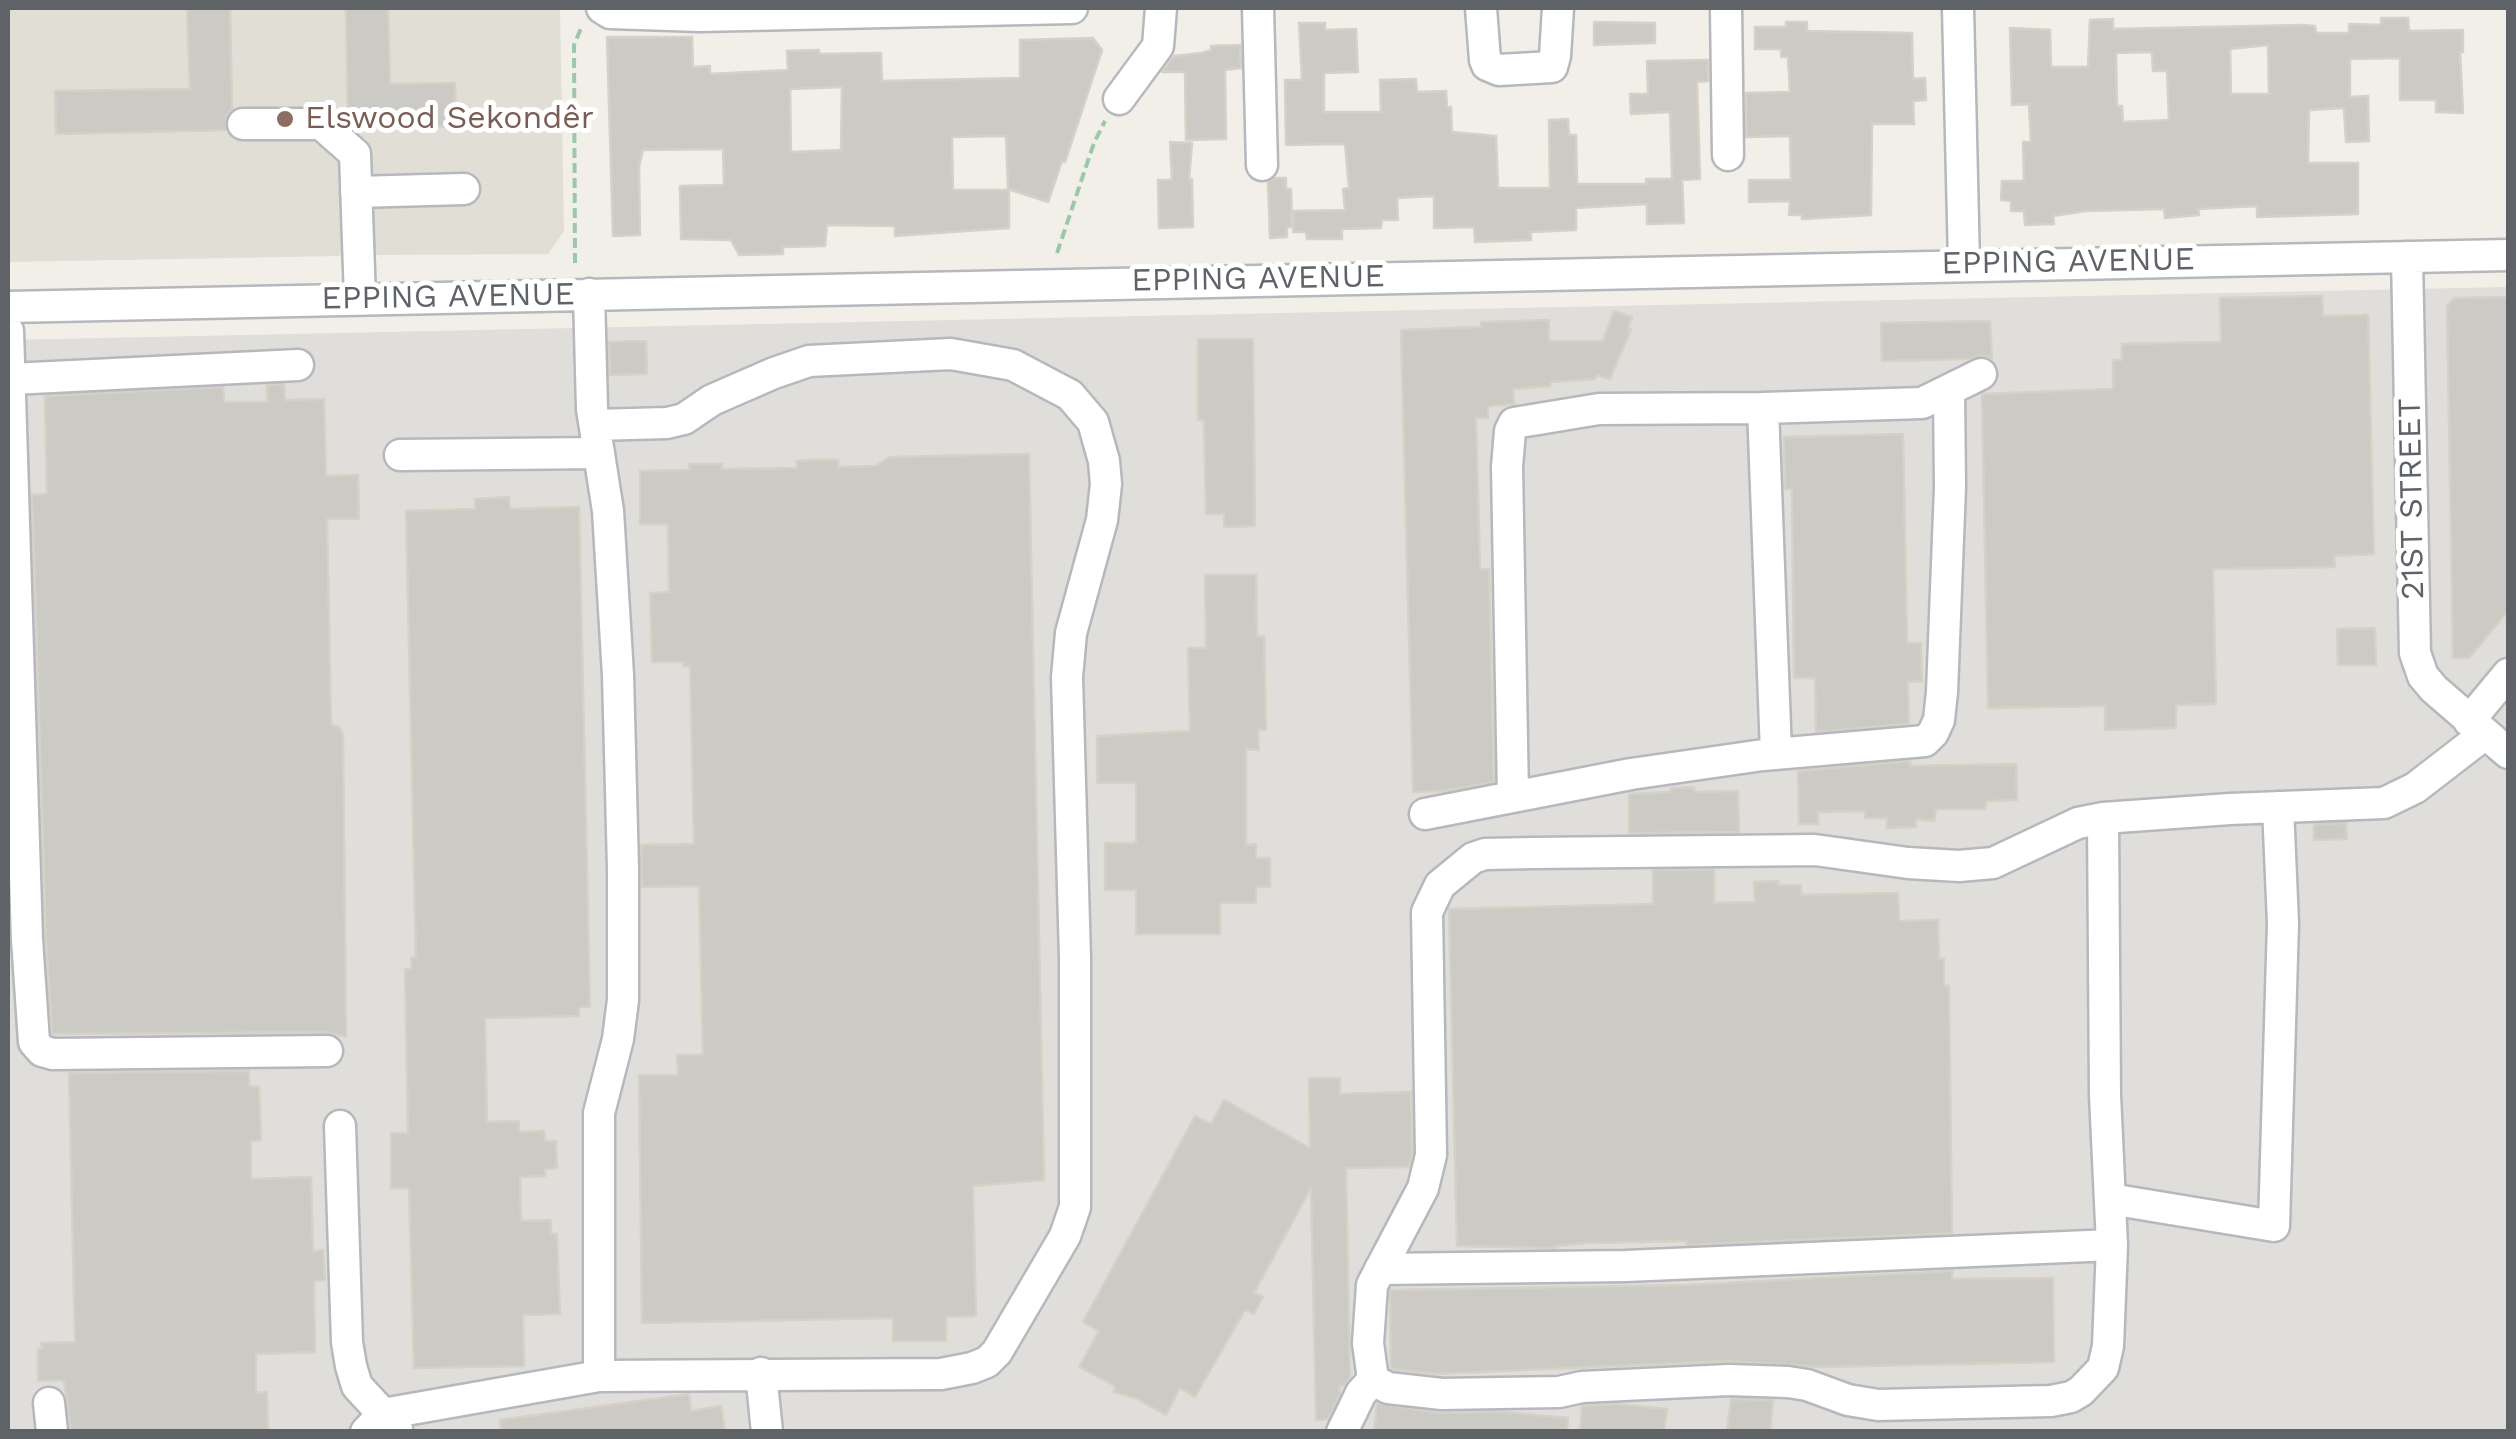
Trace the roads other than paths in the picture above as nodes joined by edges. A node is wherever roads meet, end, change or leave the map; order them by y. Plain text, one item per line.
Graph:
1 (1072, 8) edge
2 (1161, 8) edge
3 (1258, 8) edge
4 (1482, 8) edge
5 (1558, 8) edge
6 (1726, 8) edge
7 (1958, 8) edge
8 (907, 9) edge
9 (699, 12) edge
10 (599, 13) edge
11 (1113, 109) road end
12 (243, 124) dead end
13 (1728, 156) dead end
14 (1262, 166) dead end
15 (464, 189) dead end
16 (356, 192) junction
17 (2508, 254) edge
18 (2407, 257) junction
19 (1964, 264) junction
20 (590, 294) junction
21 (360, 299) junction
22 (8, 307) edge
23 (8, 331) edge
24 (298, 365) dead end
25 (1981, 374) dead end
26 (11, 379) junction
27 (1949, 390) junction
28 (1763, 408) junction
29 (597, 439) junction
30 (400, 455) dead end
31 (2508, 674) edge
32 (2488, 736) edge
33 (1776, 753) junction
34 (1514, 796) junction
35 (2278, 807) junction
36 (1424, 814) dead end
37 (2103, 818) junction
38 (327, 1051) dead end
39 (340, 1126) dead end
40 (2110, 1199) junction
41 (2112, 1245) junction
42 (1380, 1269) junction
43 (761, 1372) junction
44 (600, 1376) junction
45 (1373, 1380) junction
46 (383, 1426) edge
47 (767, 1432) edge
48 (1342, 1432) edge

1 - 8 street
2 - 11 street
3 - 14 street
4 - 5 street
6 - 13 street
7 - 19 street
8 - 9 street
9 - 10 street
12 - 16 street
15 - 16 street
16 - 21 street
17 - 18 street, EPPING AVENUE
18 - 19 street, EPPING AVENUE
18 - 32 street, 21ST STREET
19 - 20 street, EPPING AVENUE
20 - 21 street, EPPING AVENUE
20 - 29 street
21 - 22 street, EPPING AVENUE
23 - 26 street
24 - 26 street
25 - 27 street
26 - 38 street
27 - 28 street
27 - 33 street
28 - 33 street
28 - 34 street
29 - 30 street
29 - 43 street
29 - 44 street
31 - 32 street
32 - 35 street
33 - 34 street
34 - 36 street
35 - 37 street
35 - 40 street
37 - 40 street
37 - 42 street
39 - 46 street
40 - 41 street
41 - 42 street
41 - 45 street
42 - 45 street
43 - 44 street
43 - 47 street
44 - 46 street
45 - 48 street

